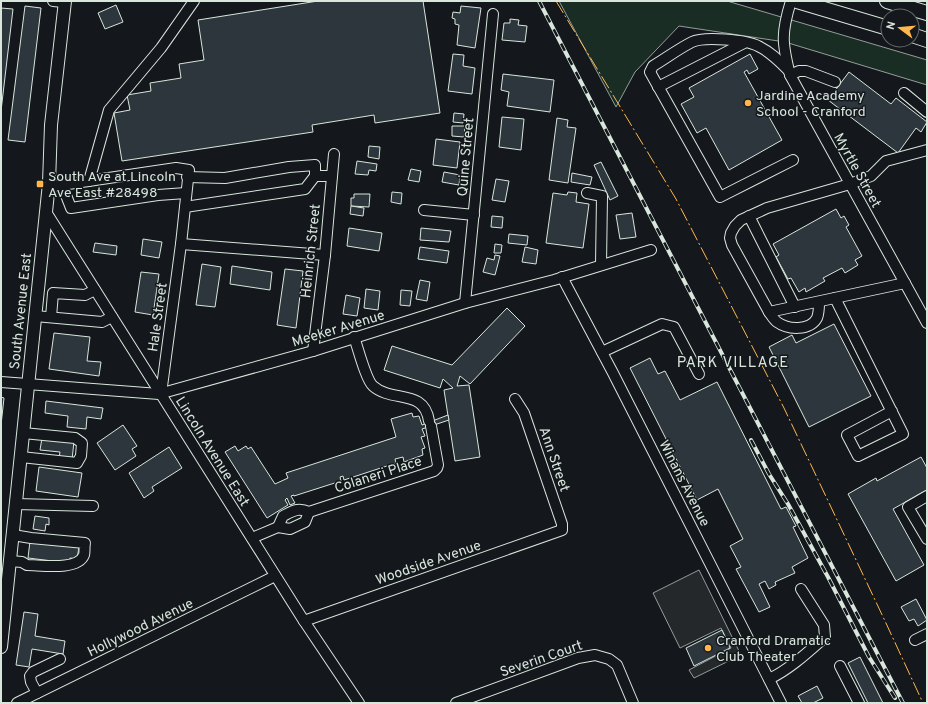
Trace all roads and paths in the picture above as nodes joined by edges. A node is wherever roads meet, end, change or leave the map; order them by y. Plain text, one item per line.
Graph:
1 (61, 1) edge
2 (194, 1) edge
3 (797, 1) edge
4 (887, 1) edge
5 (927, 12) edge
6 (493, 14) dead end
7 (880, 26) edge
8 (744, 43) junction
9 (790, 73) junction
10 (835, 82) dead end
11 (658, 87) junction
12 (904, 94) dead end
13 (927, 112) edge
14 (927, 150) edge
15 (334, 154) dead end
16 (793, 160) dead end
17 (188, 174) junction
18 (315, 176) junction
19 (332, 176) junction
20 (89, 181) junction
21 (850, 184) junction
22 (62, 185) junction
23 (48, 187) junction
24 (186, 193) junction
25 (586, 193) dead end
26 (185, 207) junction
27 (424, 210) dead end
28 (46, 212) junction
29 (474, 215) junction
30 (749, 216) junction
31 (181, 244) junction
32 (651, 250) dead end
33 (325, 255) junction
34 (601, 265) junction
35 (562, 277) junction
36 (905, 283) junction
37 (95, 290) junction
38 (836, 298) junction
39 (816, 302) junction
40 (465, 303) junction
41 (795, 307) junction
42 (769, 312) junction
43 (35, 316) junction
44 (51, 317) junction
45 (112, 317) junction
46 (927, 323) edge
47 (354, 337) junction
48 (313, 351) junction
49 (602, 352) junction
50 (699, 374) dead end
51 (1, 382) edge
52 (28, 384) junction
53 (161, 394) junction
54 (515, 399) dead end
55 (892, 411) junction
56 (23, 433) junction
57 (20, 457) junction
58 (927, 496) edge
59 (16, 504) junction
60 (93, 506) dead end
61 (309, 512) junction
62 (278, 527) junction
63 (562, 530) joint
64 (12, 535) junction
65 (252, 538) junction
66 (927, 539) edge
67 (10, 561) junction
68 (275, 576) junction
69 (801, 589) dead end
70 (304, 621) junction
71 (927, 634) edge
72 (915, 640) dead end
73 (1, 647) edge
74 (60, 659) dead end
75 (840, 666) dead end
76 (769, 679) junction
77 (36, 693) junction
78 (17, 703) edge
79 (359, 703) edge
80 (456, 703) edge
81 (633, 703) edge
82 (781, 703) edge
83 (859, 703) edge

1 - 23 main road, South Avenue East
2 - 20 street
3 - 7 highway
3 - 9 street, Myrtle Street
4 - 5 highway
6 - 29 street, Quine Street
8 - 9 street
8 - 11 street
8 - 11 street
9 - 10 street
9 - 21 street, Myrtle Street
11 - 16 street
12 - 13 street
14 - 21 street
15 - 19 street, Heinrich Street
17 - 18 street
17 - 20 street
17 - 24 street, Hale Street
18 - 19 street
18 - 26 street
19 - 33 street, Heinrich Street
20 - 22 street
21 - 30 street
21 - 36 street, Myrtle Street
22 - 23 street
22 - 24 street
23 - 28 main road, South Avenue East
24 - 26 street, Hale Street
25 - 34 street
26 - 31 street, Hale Street
27 - 29 street
28 - 37 street, Lincoln Avenue East
28 - 43 main road, South Avenue East
29 - 40 street, Quine Street
30 - 41 street
30 - 42 street
31 - 33 street
31 - 53 street, Hale Street
32 - 34 street, Meeker Avenue
33 - 48 street, Heinrich Street
34 - 35 street, Meeker Avenue
35 - 40 street, Meeker Avenue
35 - 49 street, Winans Avenue
36 - 38 street
36 - 46 street, Myrtle Street
37 - 44 street
37 - 45 street, Lincoln Avenue East
38 - 39 street
38 - 55 street
39 - 41 street
39 - 42 street
40 - 47 street, Meeker Avenue
41 - 42 street
43 - 44 street
43 - 52 main road, South Avenue East
44 - 45 street
45 - 53 street, Lincoln Avenue East
47 - 48 street, Meeker Avenue
47 - 61 street, Colaneri Place
48 - 53 street, Meeker Avenue
49 - 50 street
49 - 76 street, Winans Avenue
51 - 52 street, Meeker Avenue
52 - 53 street, Meeker Avenue
52 - 56 main road, South Avenue East
53 - 65 street, Lincoln Avenue East
54 - 63 street, Ann Street
55 - 55 street
56 - 57 main road, South Avenue East
56 - 57 street
57 - 59 main road, South Avenue East
58 - 66 street
59 - 60 street
59 - 64 main road, South Avenue East
61 - 62 street, Colaneri Place
61 - 62 street, Colaneri Place
62 - 65 street, Colaneri Place
63 - 70 street, Woodside Avenue
64 - 67 main road, South Avenue East
64 - 67 street
65 - 68 street, Lincoln Avenue East
67 - 73 main road, South Avenue East
68 - 70 street, Lincoln Avenue East
68 - 77 street, Hollywood Avenue
69 - 76 street
70 - 79 street, Lincoln Avenue East
71 - 72 street
74 - 77 street
75 - 83 street
76 - 82 street, Winans Avenue
77 - 78 street, Hollywood Avenue
80 - 81 street, Severin Court

